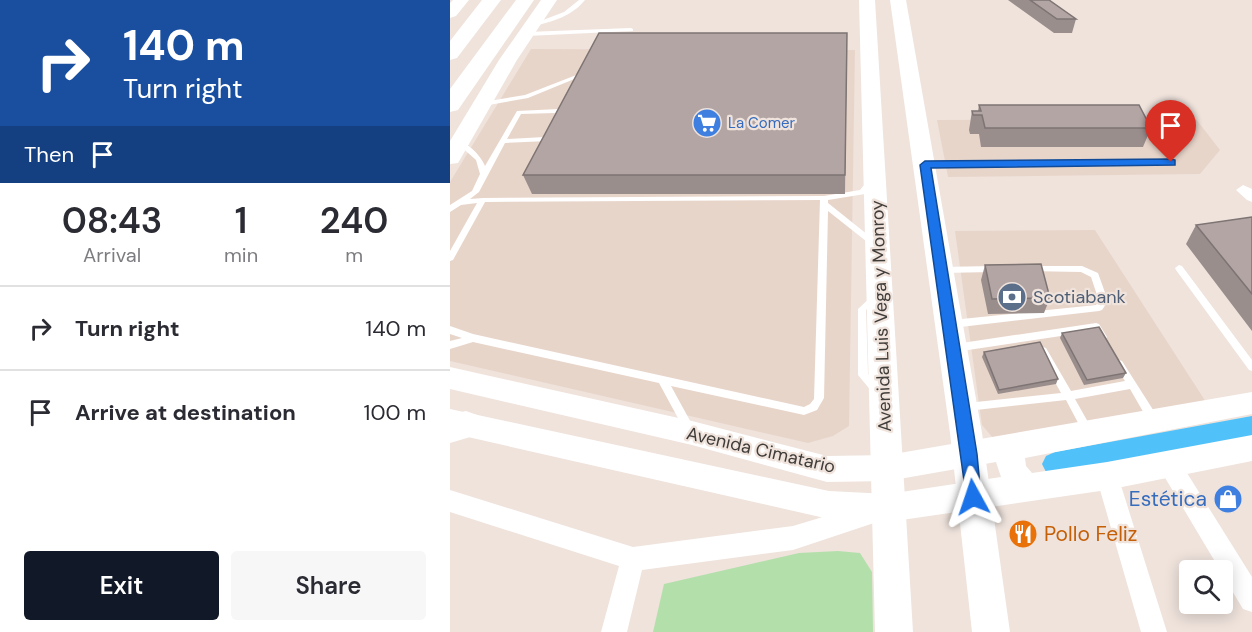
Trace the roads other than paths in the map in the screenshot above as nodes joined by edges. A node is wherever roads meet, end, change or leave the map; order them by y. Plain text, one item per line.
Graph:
1 (461, 0) edge
2 (492, 0) edge
3 (525, 0) edge
4 (549, 0) edge
5 (582, 0) edge
6 (867, 0) edge
7 (898, 0) edge
8 (450, 13) edge
9 (530, 30) junction
10 (631, 30) edge
11 (450, 54) edge
12 (589, 72) edge
13 (483, 104) junction
14 (450, 105) edge
15 (502, 141) junction
16 (455, 151) edge
17 (1171, 162) dead end
18 (925, 165) junction
19 (484, 174) junction
20 (875, 178) junction
21 (483, 200) junction
22 (824, 201) junction
23 (458, 203) junction
24 (450, 209) edge
25 (878, 246) junction
26 (450, 258) edge
27 (1179, 268) dead end
28 (1003, 269) edge
29 (1026, 269) edge
30 (941, 270) junction
31 (949, 324) junction
32 (454, 331) edge
33 (1035, 336) junction
34 (473, 338) junction
35 (450, 345) edge
36 (1108, 346) edge
37 (953, 348) junction
38 (1114, 356) edge
39 (1252, 367) edge
40 (450, 376) edge
41 (658, 379) junction
42 (1132, 384) junction
43 (1068, 396) junction
44 (1252, 403) edge
45 (962, 407) junction
46 (1154, 421) junction
47 (455, 425) edge
48 (1089, 432) junction
49 (692, 433) junction
50 (1014, 446) junction
51 (1252, 448) edge
52 (969, 454) junction
53 (1169, 464) junction
54 (888, 468) junction
55 (1107, 476) junction
56 (1028, 489) junction
57 (973, 497) junction
58 (450, 501) edge
59 (888, 508) junction
60 (633, 559) junction
61 (1252, 600) edge
62 (614, 632) edge
63 (894, 632) edge
64 (991, 632) edge
65 (1154, 632) edge

1 - 8 main road
2 - 11 highway
3 - 14 highway
4 - 9 main road
5 - 9 lane
6 - 20 main road, Avenida Luis Vega y Monroy
7 - 18 main road
9 - 10 lane
9 - 13 main road
12 - 13 lane
13 - 16 main road
15 - 15 lane
15 - 19 lane
16 - 19 lane
17 - 18 lane
18 - 30 main road
19 - 23 lane
20 - 22 lane
20 - 25 main road, Avenida Luis Vega y Monroy
21 - 22 lane
21 - 23 lane
21 - 26 lane
22 - 25 lane
22 - 41 lane
23 - 24 lane
25 - 54 main road, Avenida Luis Vega y Monroy
27 - 39 lane
28 - 30 lane
29 - 31 lane
30 - 31 main road
31 - 37 main road
32 - 34 lane
33 - 36 lane
33 - 37 lane
33 - 43 lane
34 - 35 lane
34 - 41 lane
37 - 45 main road
38 - 42 lane
40 - 49 street, Avenida Cimatario
41 - 49 lane
42 - 43 lane
42 - 46 lane
43 - 45 lane
43 - 48 lane
44 - 46 street, Avenida Cimatario
45 - 52 main road
46 - 48 street, Avenida Cimatario
47 - 59 street
48 - 50 street, Avenida Cimatario
49 - 54 street, Avenida Cimatario
50 - 52 street, Avenida Cimatario
50 - 56 street
51 - 53 street
52 - 54 street, Avenida Cimatario
52 - 57 main road
53 - 55 street
53 - 61 street
54 - 59 main road, Avenida Luis Vega y Monroy
55 - 56 street
55 - 65 street
56 - 57 street
57 - 59 street
57 - 64 main road
58 - 60 street
59 - 60 street
59 - 63 main road, Avenida Luis Vega y Monroy
60 - 62 street

